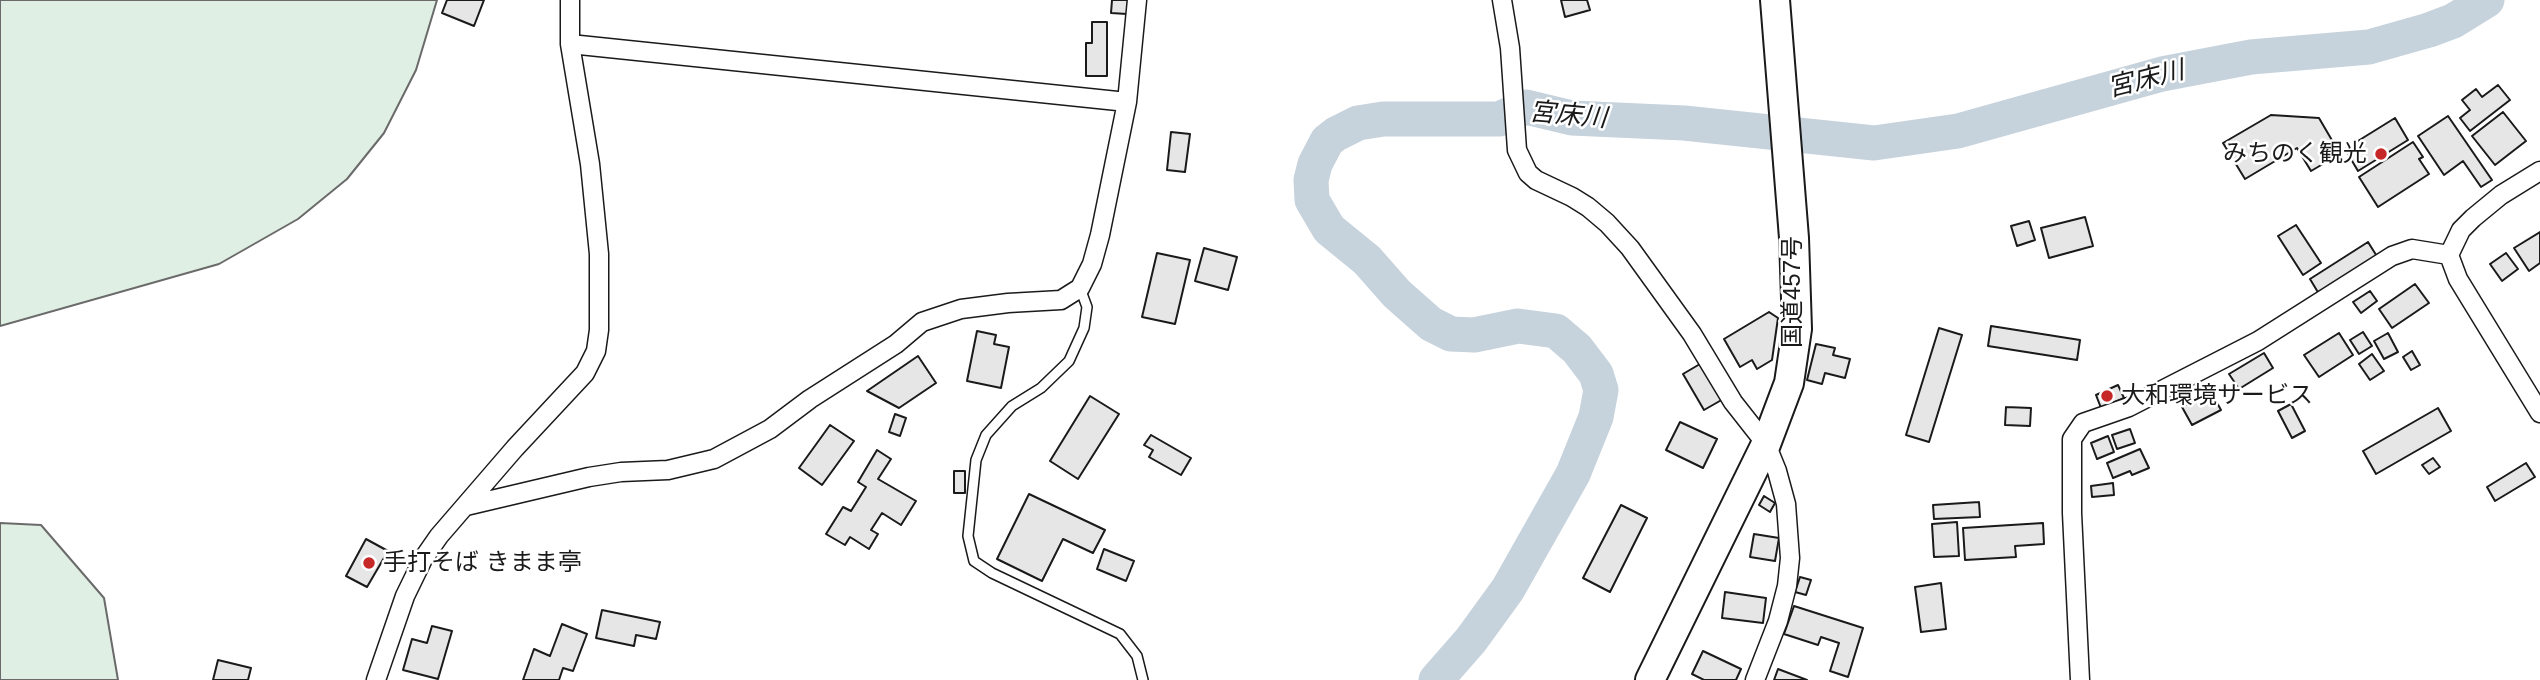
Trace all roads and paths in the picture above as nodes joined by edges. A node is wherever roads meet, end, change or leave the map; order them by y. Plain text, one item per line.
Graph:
1 (570, 0) edge
2 (1137, 0) edge
3 (1502, 0) edge
4 (1775, 0) edge
5 (570, 44) junction
6 (1127, 102) junction
7 (2540, 171) edge
8 (2449, 255) junction
9 (1080, 288) junction
10 (2540, 413) edge
11 (1766, 444) junction
12 (467, 506) junction
13 (376, 680) edge
14 (1143, 680) edge
15 (1650, 680) edge
16 (1755, 680) edge
17 (2080, 680) edge

1 - 5 street
2 - 6 street
3 - 11 street
4 - 11 highway, 国道457号
5 - 6 street
5 - 12 street
6 - 9 street
7 - 8 street
8 - 10 street
8 - 17 street
9 - 12 street
9 - 14 lane
11 - 15 highway, 国道457号
11 - 16 street
12 - 13 street

